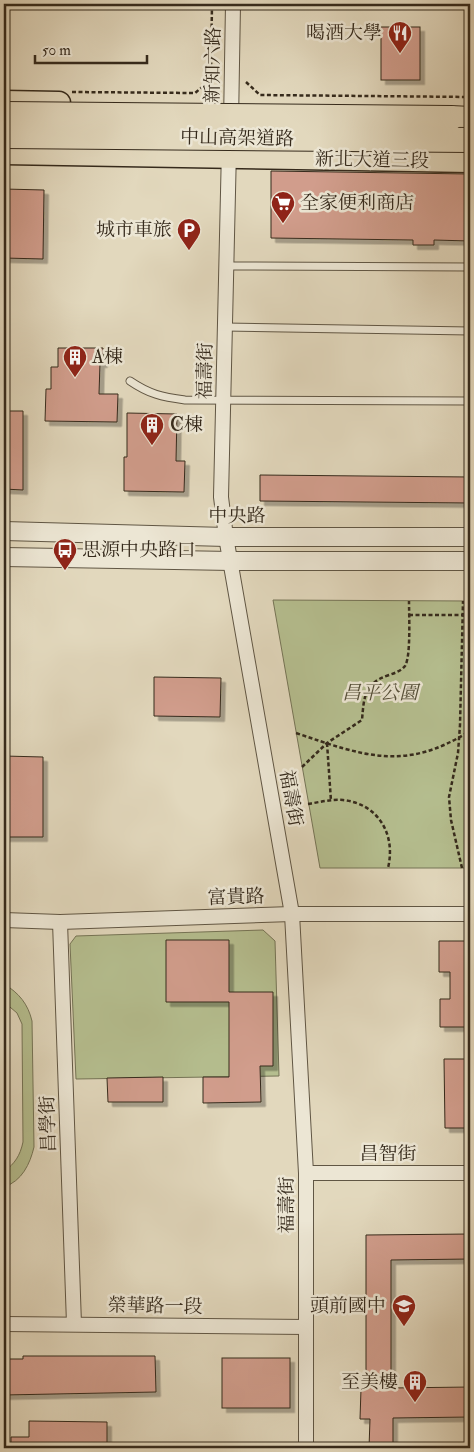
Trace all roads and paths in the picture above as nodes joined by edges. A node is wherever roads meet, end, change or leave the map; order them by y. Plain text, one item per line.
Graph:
1 (212, 4) edge
2 (233, 4) edge
3 (244, 76) dead end
4 (70, 92) dead end
5 (470, 97) edge
6 (4, 102) edge
7 (231, 105) junction
8 (4, 114) edge
9 (466, 118) edge
10 (4, 126) edge
11 (230, 128) junction
12 (4, 136) edge
13 (470, 140) edge
14 (4, 154) edge
15 (229, 157) junction
16 (470, 161) edge
17 (225, 266) junction
18 (470, 267) edge
19 (224, 327) junction
20 (470, 331) edge
21 (130, 381) dead end
22 (223, 399) junction
23 (470, 401) edge
24 (4, 531) edge
25 (226, 537) junction
26 (470, 537) edge
27 (4, 557) edge
28 (231, 561) junction
29 (470, 561) edge
30 (409, 601) dead end
31 (463, 601) dead end
32 (409, 615) junction
33 (463, 615) junction
34 (470, 731) edge
35 (296, 733) dead end
36 (327, 743) junction
37 (302, 768) dead end
38 (332, 801) junction
39 (308, 804) dead end
40 (388, 868) dead end
41 (462, 868) dead end
42 (292, 914) junction
43 (470, 914) edge
44 (4, 920) edge
45 (60, 922) junction
46 (306, 1173) junction
47 (470, 1173) edge
48 (4, 1324) edge
49 (74, 1324) junction
50 (306, 1328) junction
51 (306, 1448) edge

1 - 4 path
2 - 7 street, 新知六路
3 - 5 path
6 - 7 main road
7 - 9 main road
7 - 11 street, 新知六路
8 - 9 highway, 中山高架道路, bridge
9 - 11 main road, 新北大道三段
10 - 11 main road, 新北大道三段
11 - 15 street, 新知六路
12 - 13 highway, 中山高架道路, bridge
14 - 15 main road, 新北大道三段
15 - 16 main road, 新北大道三段
15 - 17 street, 福壽街
17 - 18 lane
17 - 19 street, 福壽街
19 - 20 lane
19 - 22 street, 福壽街
21 - 22 lane
22 - 23 lane
22 - 25 street, 福壽街
24 - 25 street, 中央路
25 - 26 street, 中央路
25 - 28 street, 福壽街
27 - 28 street
28 - 29 street
28 - 42 street, 福壽街
30 - 32 path
31 - 33 path
32 - 33 path
32 - 36 path
33 - 41 path
34 - 36 path
35 - 36 path
36 - 37 path
36 - 38 path
38 - 39 path
38 - 40 path
42 - 43 street, 富貴路
42 - 45 street, 富貴路
42 - 46 street, 福壽街
44 - 45 street, 富貴路
45 - 49 street, 昌學街
46 - 47 street, 昌智街
46 - 50 street, 福壽街
48 - 49 street, 榮華路一段
49 - 50 street, 榮華路一段
50 - 51 street, 福壽街

